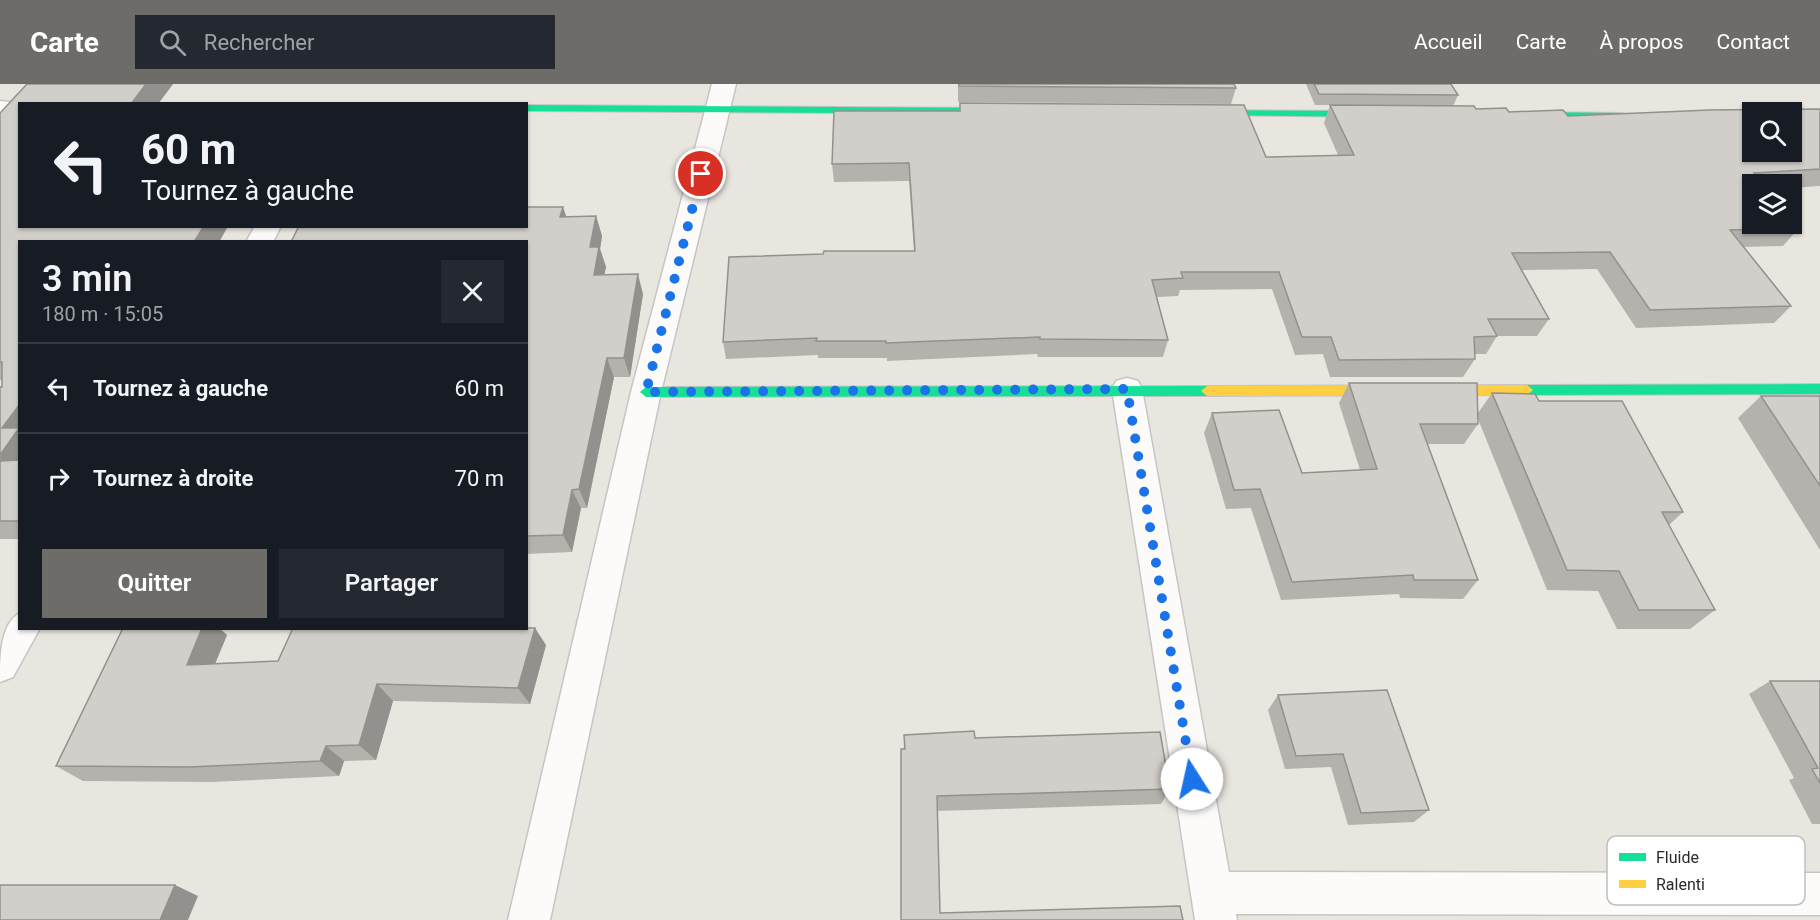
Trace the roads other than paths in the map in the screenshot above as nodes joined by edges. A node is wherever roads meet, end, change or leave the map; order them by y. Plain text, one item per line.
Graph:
1 (721, 96) edge
2 (0, 108) edge
3 (18, 108) edge
4 (528, 108) edge
5 (1015, 111) edge
6 (1193, 113) edge
7 (1384, 114) edge
8 (1514, 115) edge
9 (1633, 116) edge
10 (1127, 389) junction
11 (1820, 389) edge
12 (646, 392) junction
13 (21, 630) edge
14 (0, 665) edge
15 (1805, 894) edge
16 (1820, 894) edge
17 (1607, 899) edge
18 (1214, 907) edge
19 (529, 920) edge

1 - 4 street
1 - 5 street
1 - 12 street
2 - 3 street
6 - 7 street
8 - 9 street
10 - 11 street
10 - 12 street
10 - 18 street
12 - 19 street
13 - 14 street
15 - 16 street
17 - 18 street

